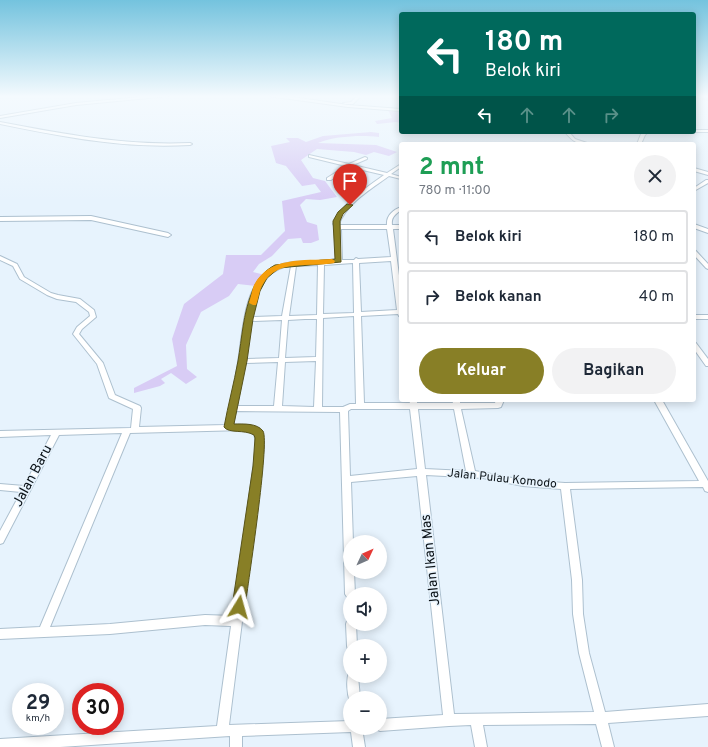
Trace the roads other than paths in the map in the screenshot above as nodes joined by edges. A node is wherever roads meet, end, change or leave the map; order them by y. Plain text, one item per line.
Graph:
1 (49, 131) edge
2 (696, 131) edge
3 (708, 131) edge
4 (569, 134) edge
5 (582, 142) edge
6 (190, 144) dead end
7 (311, 156) dead end
8 (365, 158) dead end
9 (350, 165) junction
10 (399, 167) edge
11 (696, 169) edge
12 (389, 174) junction
13 (708, 174) edge
14 (399, 177) edge
15 (329, 179) dead end
16 (708, 181) edge
17 (696, 189) edge
18 (399, 210) edge
19 (0, 219) edge
20 (708, 223) edge
21 (338, 227) junction
22 (391, 227) junction
23 (399, 227) edge
24 (705, 230) edge
25 (168, 234) dead end
26 (696, 253) edge
27 (0, 258) edge
28 (394, 259) junction
29 (356, 260) junction
30 (705, 260) edge
31 (339, 261) junction
32 (321, 262) junction
33 (294, 264) junction
34 (708, 266) edge
35 (399, 277) edge
36 (358, 314) junction
37 (399, 314) edge
38 (320, 317) junction
39 (696, 317) edge
40 (708, 317) edge
41 (249, 319) junction
42 (285, 319) junction
43 (696, 347) edge
44 (282, 359) junction
45 (318, 359) junction
46 (242, 361) junction
47 (708, 364) edge
48 (499, 402) edge
49 (659, 402) edge
50 (456, 403) edge
51 (413, 404) edge
52 (360, 406) junction
53 (233, 408) junction
54 (278, 408) junction
55 (318, 409) junction
56 (344, 410) junction
57 (229, 427) junction
58 (131, 431) junction
59 (56, 433) junction
60 (0, 434) edge
61 (422, 472) junction
62 (471, 474) junction
63 (347, 479) junction
64 (565, 486) junction
65 (0, 487) edge
66 (706, 487) edge
67 (26, 489) junction
68 (0, 540) edge
69 (350, 587) edge
70 (237, 621) junction
71 (2, 632) edge
72 (43, 632) junction
73 (708, 710) edge
74 (600, 718) junction
75 (449, 720) junction
76 (476, 720) junction
77 (387, 724) edge
78 (343, 727) edge
79 (222, 731) junction
80 (236, 731) junction
81 (357, 735) edge
82 (113, 743) edge
83 (0, 745) edge
84 (236, 747) edge
85 (359, 747) edge
86 (481, 747) edge
87 (608, 747) edge

1 - 6 street
2 - 3 street
4 - 5 street
7 - 9 street
8 - 9 street
9 - 12 street
9 - 15 street
10 - 12 street
11 - 13 street
12 - 14 street
12 - 21 street
16 - 17 street
18 - 22 street
19 - 25 street
20 - 24 street
21 - 22 street
21 - 31 street
22 - 23 street
22 - 28 street
26 - 30 street
27 - 58 street
28 - 29 street
28 - 35 street
29 - 31 street
29 - 36 street
30 - 34 street
31 - 32 street
32 - 33 street
32 - 38 street
33 - 41 street
33 - 42 street
36 - 37 street
36 - 38 street
36 - 52 street
38 - 42 street
38 - 45 street
39 - 40 street
41 - 42 street
41 - 46 street
42 - 44 street
43 - 47 street
44 - 45 street
44 - 46 street
44 - 54 street
45 - 55 street
46 - 53 street
48 - 50 street
49 - 66 street
50 - 51 street
50 - 62 street
51 - 52 street
51 - 61 street, Jalan Ikan Mas
52 - 56 street
53 - 54 street
53 - 57 street
54 - 55 street
55 - 56 street
56 - 63 street
57 - 58 street
57 - 70 street
58 - 59 street
58 - 72 street
59 - 60 street
59 - 67 street, Jalan Baru
61 - 62 street, Jalan Pulau Komodo
61 - 63 street, Jalan Pulau Komodo
61 - 75 street, Jalan Ikan Mas
62 - 64 street, Jalan Pulau Komodo
63 - 69 street
64 - 66 street, Jalan Pulau Komodo
64 - 74 street
65 - 67 street
67 - 68 street, Jalan Baru
70 - 72 street
70 - 79 street
71 - 72 street
73 - 74 street
74 - 76 street
74 - 87 street
75 - 76 street
75 - 77 street
76 - 86 street
78 - 80 street
79 - 80 street
79 - 82 street
80 - 84 street
81 - 85 street
82 - 83 street

